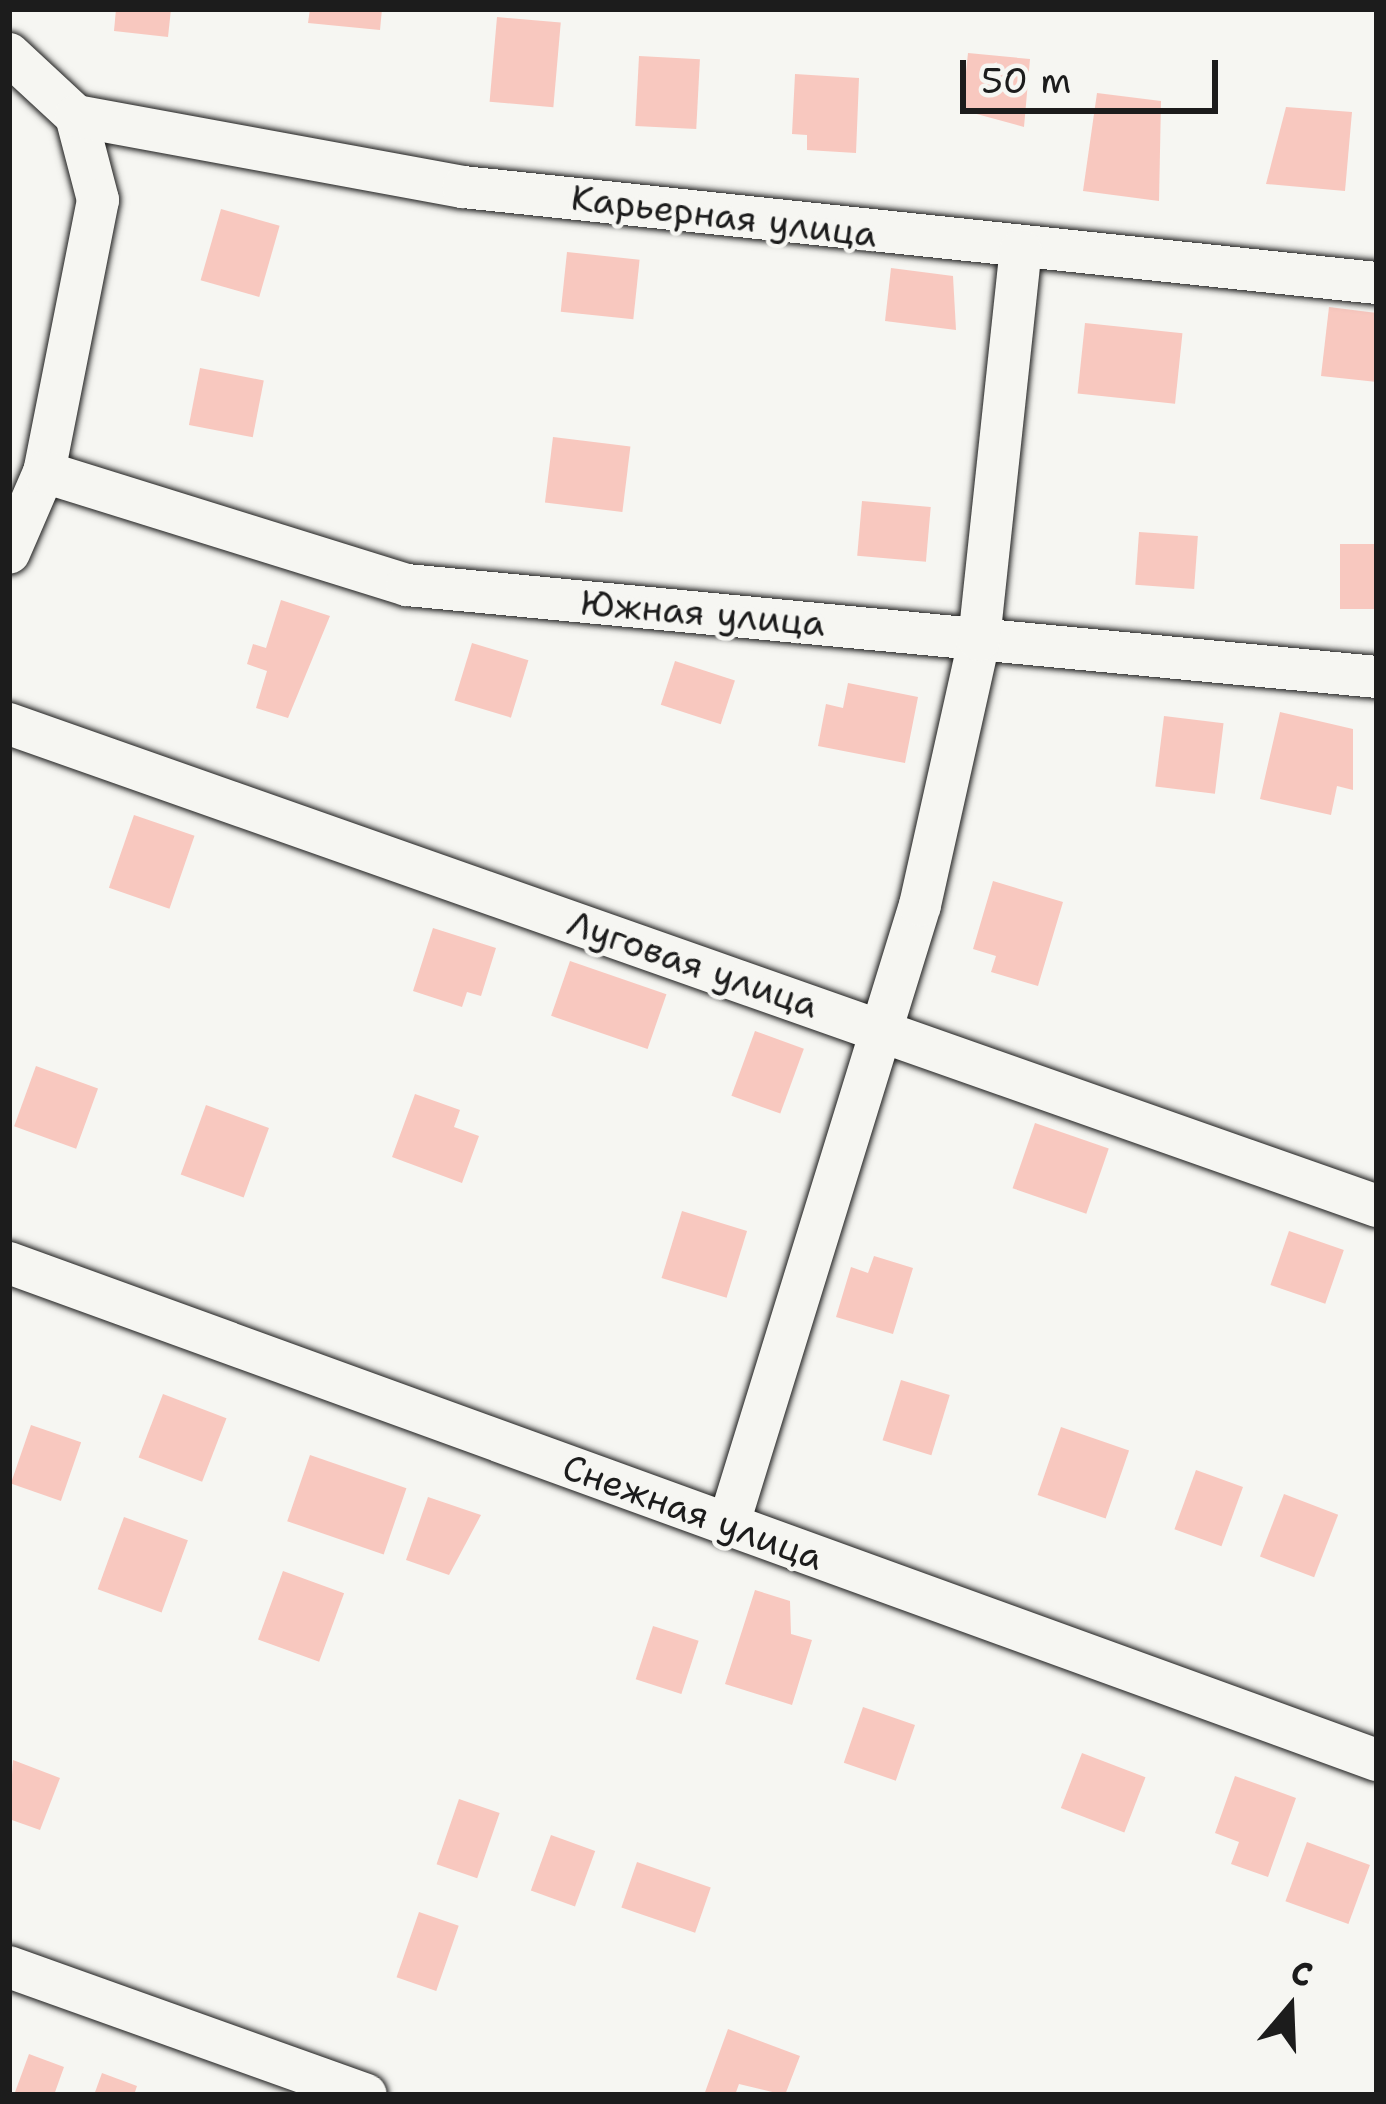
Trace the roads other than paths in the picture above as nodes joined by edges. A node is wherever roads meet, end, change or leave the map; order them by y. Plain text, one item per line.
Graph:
1 (9, 54) edge
2 (76, 116) junction
3 (1021, 250) junction
4 (1377, 284) edge
5 (44, 472) junction
6 (11, 545) edge
7 (979, 640) junction
8 (1377, 677) edge
9 (9, 724) edge
10 (877, 1029) junction
11 (1377, 1206) edge
12 (9, 1263) edge
13 (728, 1526) junction
14 (1377, 1760) edge
15 (9, 1967) edge
16 (366, 2095) edge

1 - 2 street
2 - 3 street, Карьерная улица
2 - 5 street
3 - 4 street, Карьерная улица
3 - 7 street
5 - 6 street
5 - 7 street, Южная улица
7 - 8 street, Южная улица
7 - 10 street
9 - 10 street, Луговая улица
10 - 11 street, Луговая улица
10 - 13 street
12 - 13 street, Снежная улица
13 - 14 street, Снежная улица
15 - 16 street

